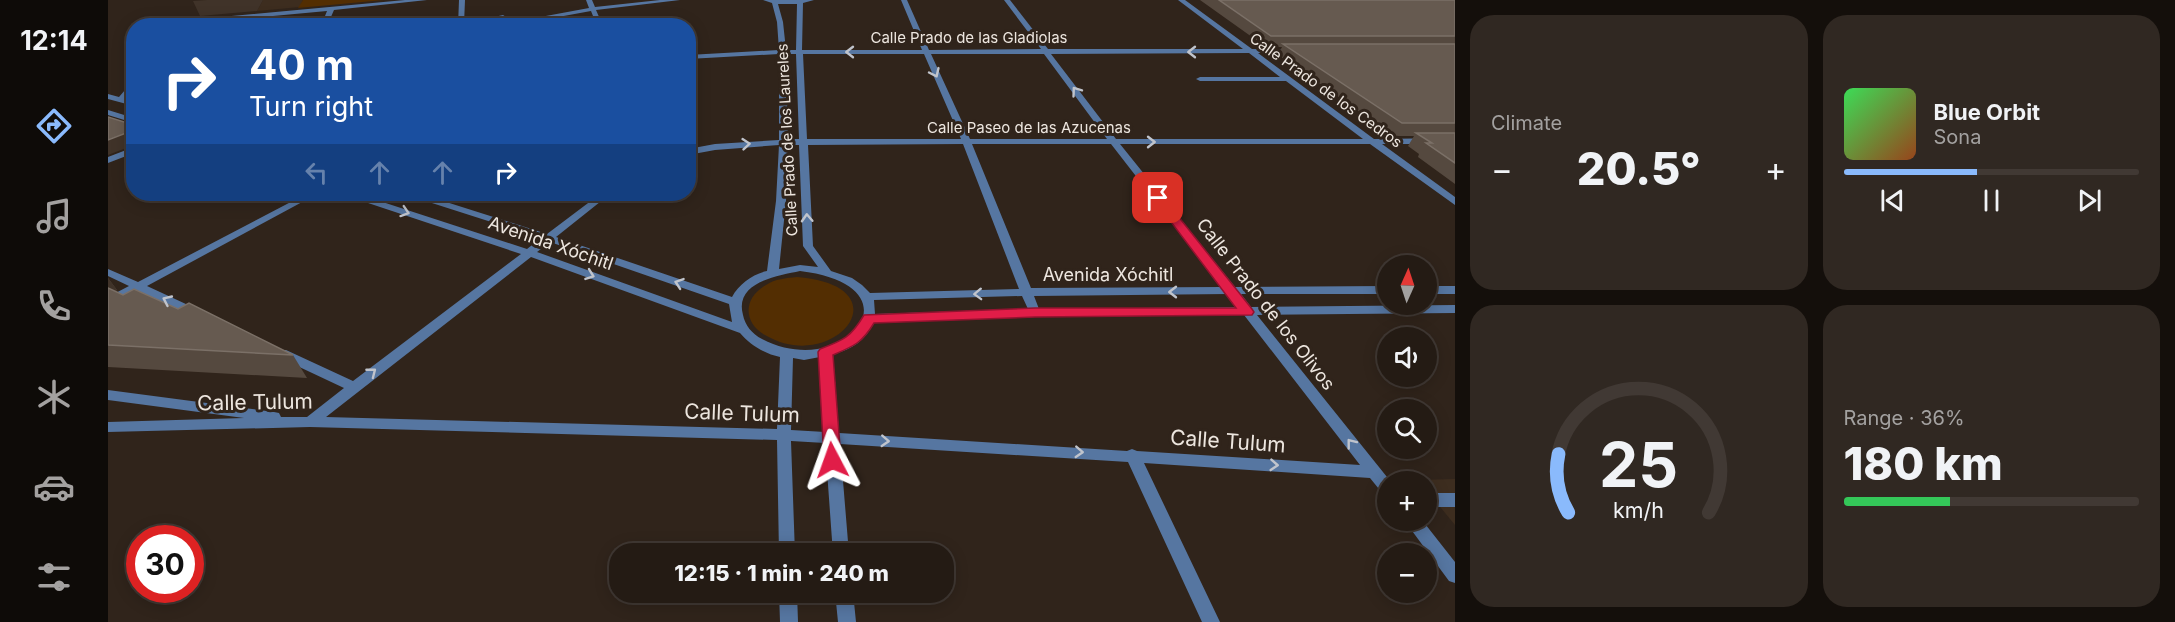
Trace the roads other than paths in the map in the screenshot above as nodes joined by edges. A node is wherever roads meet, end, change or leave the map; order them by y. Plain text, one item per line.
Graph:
1 (424, 0) edge
2 (462, 0) edge
3 (613, 0) edge
4 (677, 0) edge
5 (812, 0) edge
6 (904, 0) edge
7 (1007, 0) edge
8 (1181, 0) edge
9 (770, 1) edge
10 (800, 2) junction
11 (590, 4) edge
12 (331, 9) junction
13 (194, 15) dead end
14 (191, 18) edge
15 (244, 18) edge
16 (327, 18) edge
17 (462, 18) edge
18 (509, 18) edge
19 (530, 18) edge
20 (596, 18) edge
21 (1307, 51) edge
22 (782, 52) junction
23 (799, 52) junction
24 (926, 52) junction
25 (1048, 52) junction
26 (1250, 52) junction
27 (696, 57) edge
28 (1200, 79) dead end
29 (1288, 80) junction
30 (126, 94) edge
31 (108, 96) edge
32 (121, 100) junction
33 (126, 102) edge
34 (108, 112) edge
35 (126, 118) edge
36 (1371, 141) junction
37 (1455, 141) edge
38 (784, 142) junction
39 (803, 142) junction
40 (1114, 142) junction
41 (967, 143) junction
42 (696, 151) edge
43 (126, 153) edge
44 (108, 160) edge
45 (299, 201) edge
46 (371, 201) edge
47 (435, 201) edge
48 (596, 201) edge
49 (1455, 202) edge
50 (547, 237) junction
51 (526, 252) junction
52 (773, 271) junction
53 (826, 271) junction
54 (108, 272) edge
55 (138, 286) junction
56 (1377, 290) edge
57 (1437, 290) edge
58 (1455, 290) edge
59 (1025, 292) junction
60 (1231, 292) junction
61 (865, 297) junction
62 (108, 302) edge
63 (734, 302) junction
64 (1455, 309) edge
65 (1247, 312) junction
66 (1035, 313) junction
67 (869, 318) junction
68 (213, 321) edge
69 (740, 329) junction
70 (267, 346) edge
71 (825, 352) junction
72 (787, 354) junction
73 (353, 387) junction
74 (108, 395) edge
75 (310, 422) junction
76 (108, 427) edge
77 (784, 435) junction
78 (830, 437) junction
79 (1132, 455) junction
80 (1374, 472) junction
81 (1377, 476) edge
82 (1437, 500) edge
83 (1455, 500) edge
84 (1421, 531) edge
85 (788, 543) edge
86 (840, 543) edge
87 (1455, 575) edge
88 (789, 603) edge
89 (845, 603) edge
90 (789, 622) edge
91 (847, 622) edge
92 (1211, 622) edge

1 - 12 street
2 - 17 street
3 - 11 street
4 - 11 street
5 - 10 street
6 - 24 street
7 - 25 street, Calle Prado de los Olivos
8 - 26 street, Calle Prado de los Cedros
9 - 10 street
9 - 22 street, Calle Prado de los Laureles
10 - 23 street, Calle Prado de los Laureles
11 - 18 street
11 - 19 street
11 - 20 street
12 - 15 street
12 - 16 street
13 - 14 street
21 - 26 street, Calle Prado de las Gladiolas
22 - 23 street, Calle Prado de las Gladiolas
22 - 27 street, Calle Prado de las Gladiolas
22 - 38 street, Calle Prado de los Laureles
24 -> 23 street, Calle Prado de las Gladiolas
23 - 39 street, Calle Prado de los Laureles
24 - 25 street, Calle Prado de las Gladiolas
24 -> 41 street
26 -> 25 street, Calle Prado de las Gladiolas
40 -> 25 street, Calle Prado de los Olivos
26 - 29 street, Calle Prado de los Cedros
28 - 29 street
29 - 36 street, Calle Prado de los Cedros
30 - 32 street
31 - 32 street
32 - 33 street
34 - 35 street
36 - 37 street, Calle Paseo de las Azucenas
40 -> 36 street, Calle Paseo de las Azucenas
36 - 49 street, Calle Prado de los Cedros
38 - 39 street, Calle Paseo de las Azucenas
42 -> 38 street, Calle Paseo de las Azucenas
38 - 52 street, Calle Prado de los Laureles
39 - 41 street, Calle Paseo de las Azucenas
53 -> 39 street, Calle Prado de los Laureles
40 - 41 street, Calle Paseo de las Azucenas
40 - 60 street, Calle Prado de los Olivos
41 - 59 street
43 - 44 street
45 - 55 street
46 -> 51 street, Avenida Xóchitl
47 - 50 street, Avenida Xóchitl
48 - 50 street
50 - 51 street
63 -> 50 street, Avenida Xóchitl
51 -> 69 street, Avenida Xóchitl
73 -> 51 street
52 - 53 street
52 - 63 street
53 - 61 street
54 - 55 street
55 - 62 street
68 -> 55 street
56 - 60 street, Avenida Xóchitl
57 - 58 street
60 -> 59 street, Avenida Xóchitl
59 -> 61 street, Avenida Xóchitl
59 - 66 street
60 - 65 street, Calle Prado de los Olivos
61 - 67 street
63 - 69 street
64 - 65 street
65 - 66 street
80 -> 65 street, Calle Prado de los Olivos
66 - 67 street
67 - 71 street
69 - 72 street
70 - 73 street
71 - 72 street
71 - 78 street
72 - 77 street
73 - 75 street
74 - 75 street
75 - 76 street, Calle Tulum
75 - 77 street, Calle Tulum
77 - 78 street, Calle Tulum
77 - 85 street
78 -> 79 street, Calle Tulum
78 - 86 street
79 -> 80 street, Calle Tulum
79 - 92 street
80 - 81 street, Calle Prado de los Olivos
82 - 83 lane
84 - 87 street
88 - 90 street
89 - 91 street

